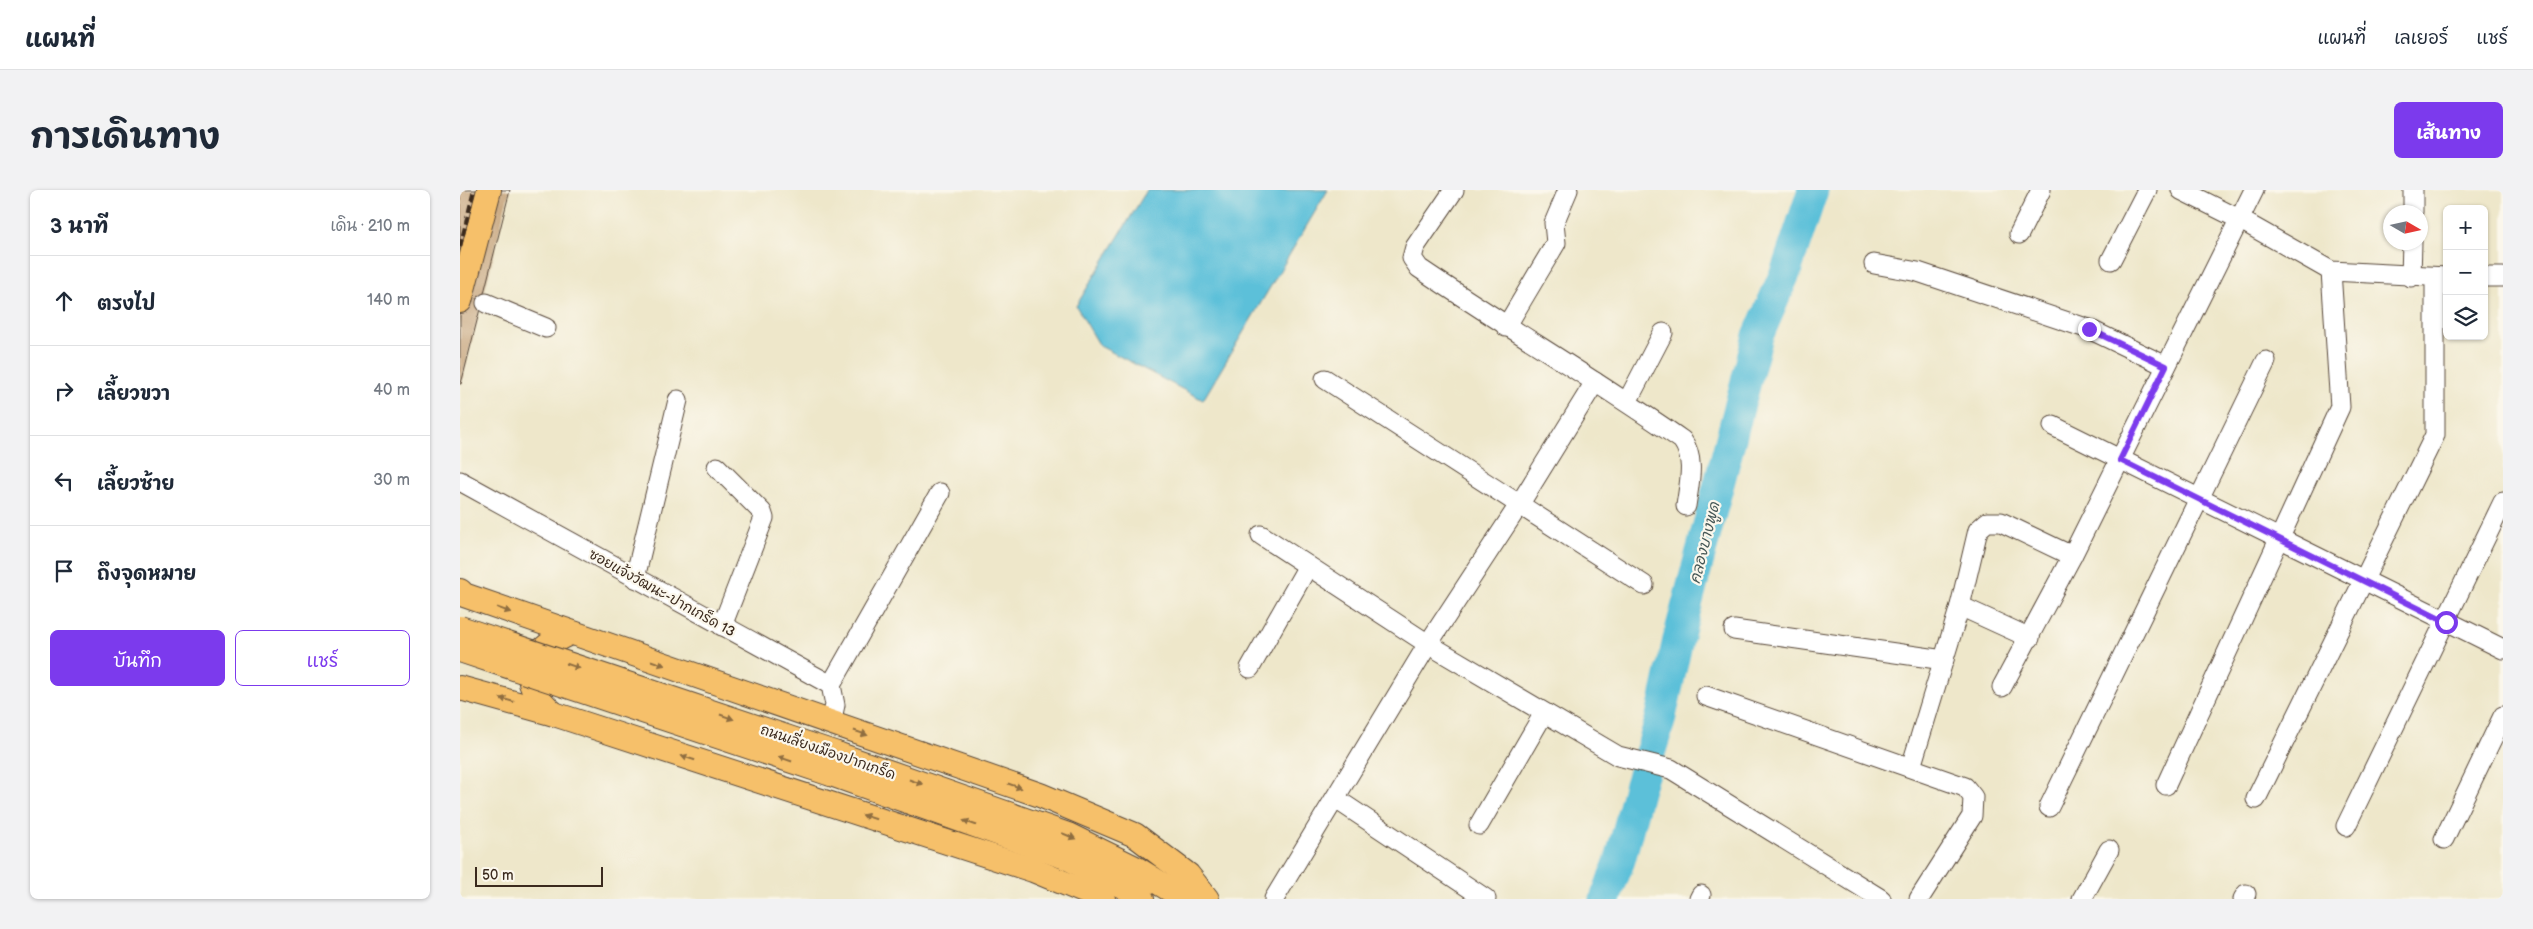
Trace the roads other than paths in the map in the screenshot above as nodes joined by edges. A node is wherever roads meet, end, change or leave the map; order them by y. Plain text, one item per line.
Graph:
1 (489, 190) edge
2 (1454, 190) edge
3 (1568, 190) edge
4 (2042, 190) edge
5 (2147, 190) edge
6 (2181, 190) edge
7 (2254, 190) edge
8 (2413, 190) edge
9 (2413, 205) edge
10 (2239, 219) junction
11 (2019, 234) dead end
12 (2412, 250) edge
13 (2111, 260) dead end
14 (1874, 264) dead end
15 (2331, 271) junction
16 (2411, 277) junction
17 (2441, 277) edge
18 (2488, 277) edge
19 (2503, 277) edge
20 (460, 301) edge
21 (486, 303) dead end
22 (1506, 327) junction
23 (546, 328) dead end
24 (1663, 333) dead end
25 (2266, 361) dead end
26 (2166, 366) junction
27 (1325, 379) dead end
28 (1595, 382) junction
29 (678, 400) dead end
30 (1627, 402) junction
31 (2052, 426) dead end
32 (2120, 460) junction
33 (716, 467) dead end
34 (460, 481) edge
35 (940, 493) dead end
36 (2198, 498) junction
37 (2503, 502) edge
38 (1520, 505) junction
39 (1686, 506) dead end
40 (1261, 535) dead end
41 (2279, 539) junction
42 (2072, 556) junction
43 (1308, 566) junction
44 (636, 578) junction
45 (2362, 581) junction
46 (1644, 584) dead end
47 (460, 591) edge
48 (1960, 606) junction
49 (2446, 622) junction
50 (722, 626) junction
51 (460, 628) edge
52 (1734, 630) dead end
53 (570, 633) junction
54 (2030, 638) junction
55 (1428, 644) junction
56 (2503, 649) edge
57 (460, 650) edge
58 (1944, 660) junction
59 (1250, 668) dead end
60 (831, 685) junction
61 (2002, 687) dead end
62 (460, 688) edge
63 (1706, 696) dead end
64 (1544, 713) junction
65 (554, 714) junction
66 (2503, 716) edge
67 (831, 723) junction
68 (834, 764) junction
69 (1911, 767) junction
70 (2166, 785) dead end
71 (1336, 799) junction
72 (2256, 799) dead end
73 (2049, 808) dead end
74 (1479, 825) dead end
75 (2346, 826) dead end
76 (2444, 839) dead end
77 (2109, 850) dead end
78 (1103, 899) edge
79 (1142, 899) edge
80 (1185, 899) edge
81 (1207, 899) edge
82 (1274, 899) edge
83 (1486, 899) edge
84 (1881, 899) edge
85 (1919, 899) edge
86 (2082, 899) edge

1 - 20 main road
2 - 22 street
3 - 22 street
4 - 11 street
5 - 13 street
6 - 10 street
7 - 10 street
8 - 9 street
10 - 15 street
10 - 26 street
12 - 16 street
14 - 26 street
15 - 16 street
15 - 41 street
16 - 17 street
17 - 45 street
18 - 19 street
21 - 23 street
22 - 28 street
24 - 30 street
25 - 36 street
26 - 32 street
27 - 38 street
28 - 30 street
28 - 38 street
29 - 44 street
30 - 39 street
31 - 32 street
32 - 36 street
32 - 42 street
33 - 50 street
34 - 44 street, ซอยแจ้งวัฒนะ-ปากเกร็ด 13
35 - 60 street
36 - 41 street
36 - 73 street
37 - 49 street
38 - 46 street
38 - 55 street
40 - 43 street
41 - 45 street
41 - 70 street
42 - 48 street
42 - 54 street
43 - 55 street
43 - 59 street
44 - 50 street, ซอยแจ้งวัฒนะ-ปากเกร็ด 13
45 - 49 street
45 - 72 street
47 -> 53 main road
48 - 54 street
48 - 58 street
49 - 56 street
49 - 75 street
50 - 60 street, ซอยแจ้งวัฒนะ-ปากเกร็ด 13
51 -> 68 main road, ถนนเลี่ยงเมืองปากเกร็ด, bridge
52 - 58 street
53 - 65 main road
53 -> 67 main road
54 - 61 street
55 - 64 street
55 - 71 street
68 -> 57 main road, ถนนเลี่ยงเมืองปากเกร็ด, bridge
58 - 69 street
60 - 67 street
65 -> 62 main road
63 - 69 street
64 - 74 street
64 - 84 street
78 -> 65 main road
66 - 76 street
67 -> 81 main road
79 -> 68 main road, ถนนเลี่ยงเมืองปากเกร็ด
68 -> 80 main road, ถนนเลี่ยงเมืองปากเกร็ด
69 - 85 street
71 - 82 street
71 - 83 street
77 - 86 street

